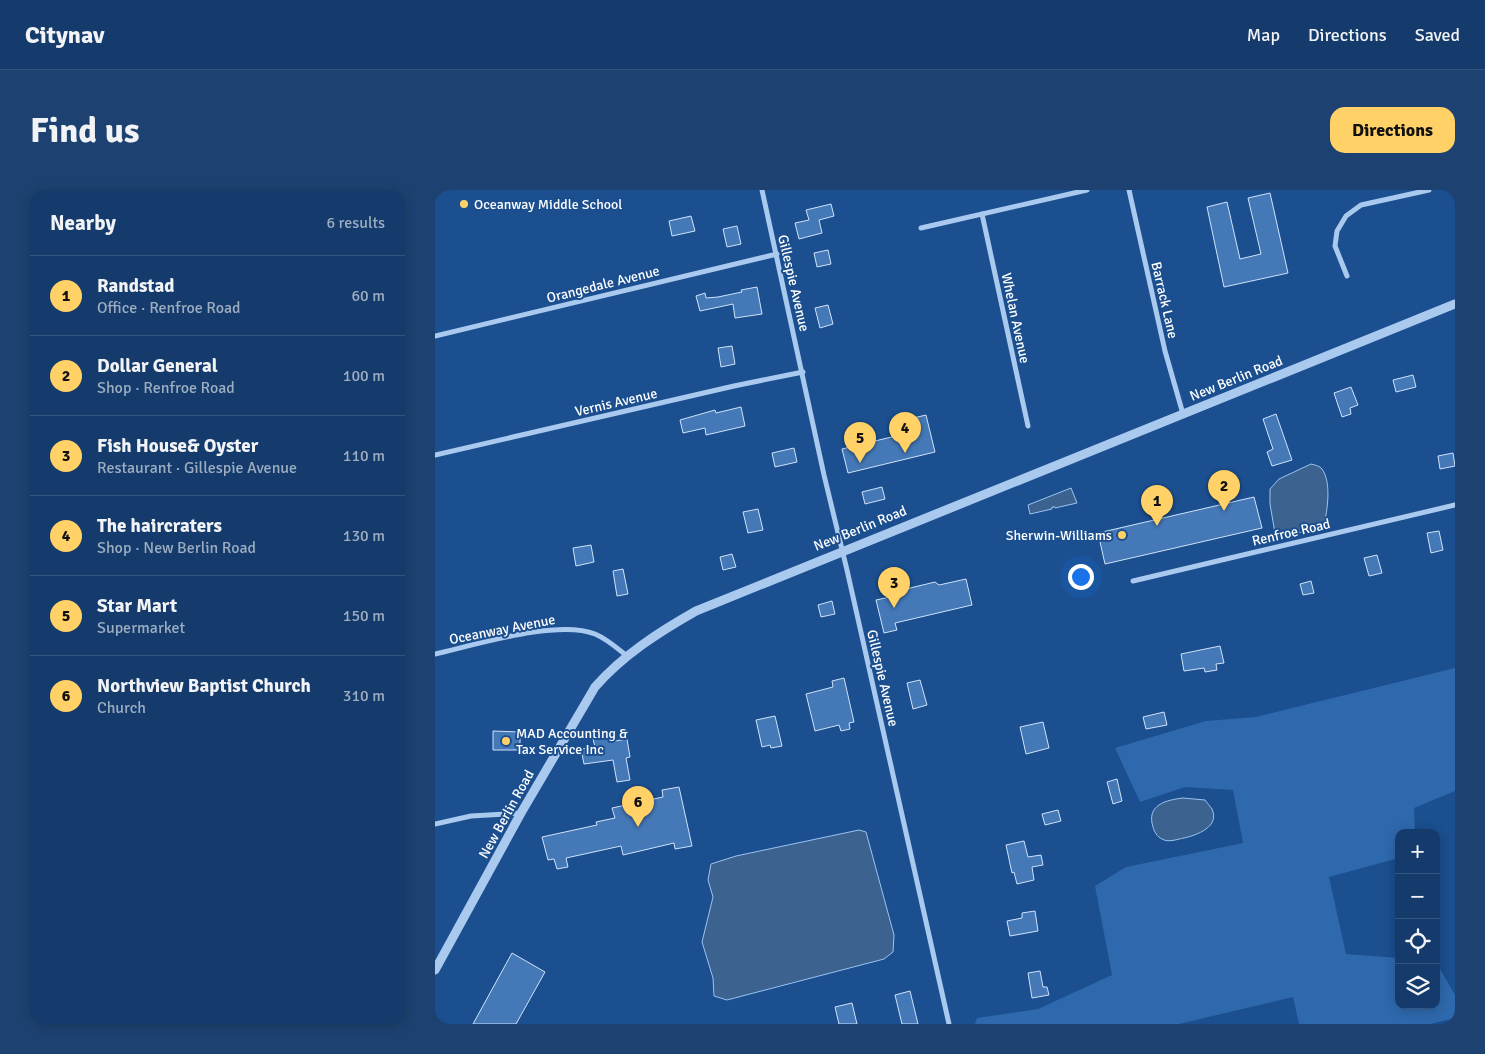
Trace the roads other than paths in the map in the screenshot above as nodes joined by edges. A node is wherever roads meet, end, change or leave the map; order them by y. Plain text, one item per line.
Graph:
1 (762, 190) edge
2 (1087, 190) edge
3 (1129, 190) edge
4 (1429, 190) edge
5 (982, 214) junction
6 (921, 228) dead end
7 (777, 254) junction
8 (1347, 276) dead end
9 (1455, 304) edge
10 (435, 336) edge
11 (803, 372) junction
12 (1183, 414) junction
13 (1028, 426) dead end
14 (435, 455) edge
15 (1455, 505) edge
16 (843, 550) junction
17 (1133, 581) dead end
18 (435, 654) edge
19 (627, 656) junction
20 (521, 814) junction
21 (435, 824) edge
22 (435, 970) edge
23 (949, 1024) edge

1 - 7 street, Gillespie Avenue
2 - 5 street
3 - 12 street, Barrack Lane
4 - 8 street
5 - 6 street
5 - 13 street, Whelan Avenue
7 - 10 street, Orangedale Avenue
7 - 11 street, Gillespie Avenue
9 - 12 street, New Berlin Road
11 - 14 street, Vernis Avenue
11 - 16 street, Gillespie Avenue
12 - 16 street, New Berlin Road
15 - 17 street, Renfroe Road
16 - 19 street, New Berlin Road
16 - 23 street, Gillespie Avenue
18 - 19 street, Oceanway Avenue
19 - 20 street, New Berlin Road
20 - 21 street
20 - 22 street, New Berlin Road

